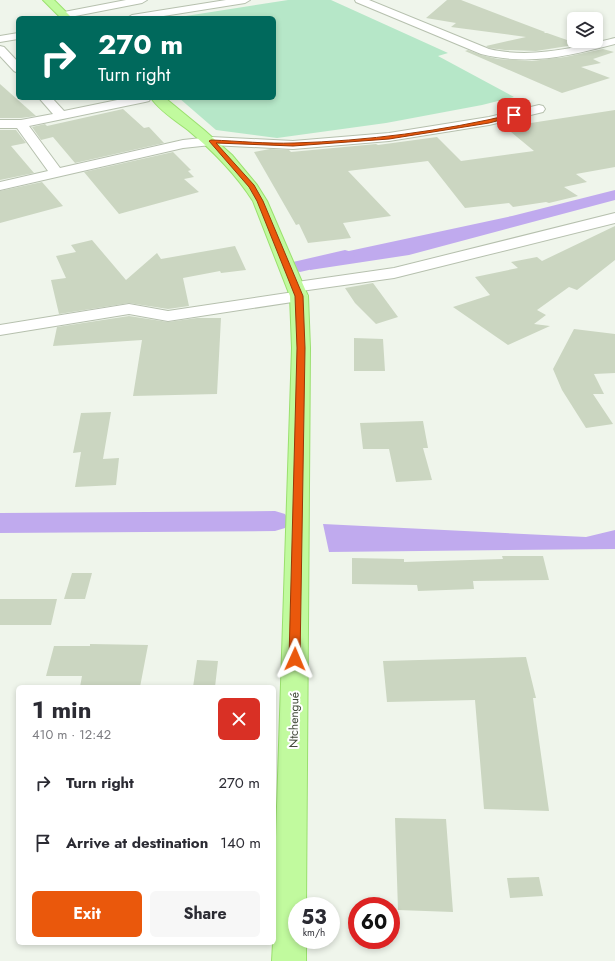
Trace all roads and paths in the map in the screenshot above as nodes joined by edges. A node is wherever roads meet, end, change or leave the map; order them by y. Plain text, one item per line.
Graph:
1 (48, 0) edge
2 (142, 0) edge
3 (245, 0) edge
4 (360, 0) edge
5 (66, 16) edge
6 (145, 16) edge
7 (16, 36) edge
8 (0, 39) edge
9 (615, 41) edge
10 (0, 49) edge
11 (16, 67) edge
12 (47, 100) edge
13 (136, 100) edge
14 (160, 100) edge
15 (539, 109) dead end
16 (62, 116) junction
17 (0, 124) edge
18 (21, 124) junction
19 (211, 141) junction
20 (56, 172) junction
21 (0, 186) edge
22 (615, 218) edge
23 (297, 292) junction
24 (0, 330) edge
25 (289, 961) edge

1 - 5 main road
2 - 5 street
3 - 6 street
4 - 9 street
7 - 8 street
10 - 11 street
12 - 16 street
13 - 16 street
14 - 19 main road, Ntchengué
15 - 19 street
16 - 18 street
17 - 18 street
18 - 20 street
19 - 20 street
19 - 23 main road, Ntchengué
20 - 21 street
22 - 23 street
23 - 24 street
23 - 25 main road, Ntchengué

